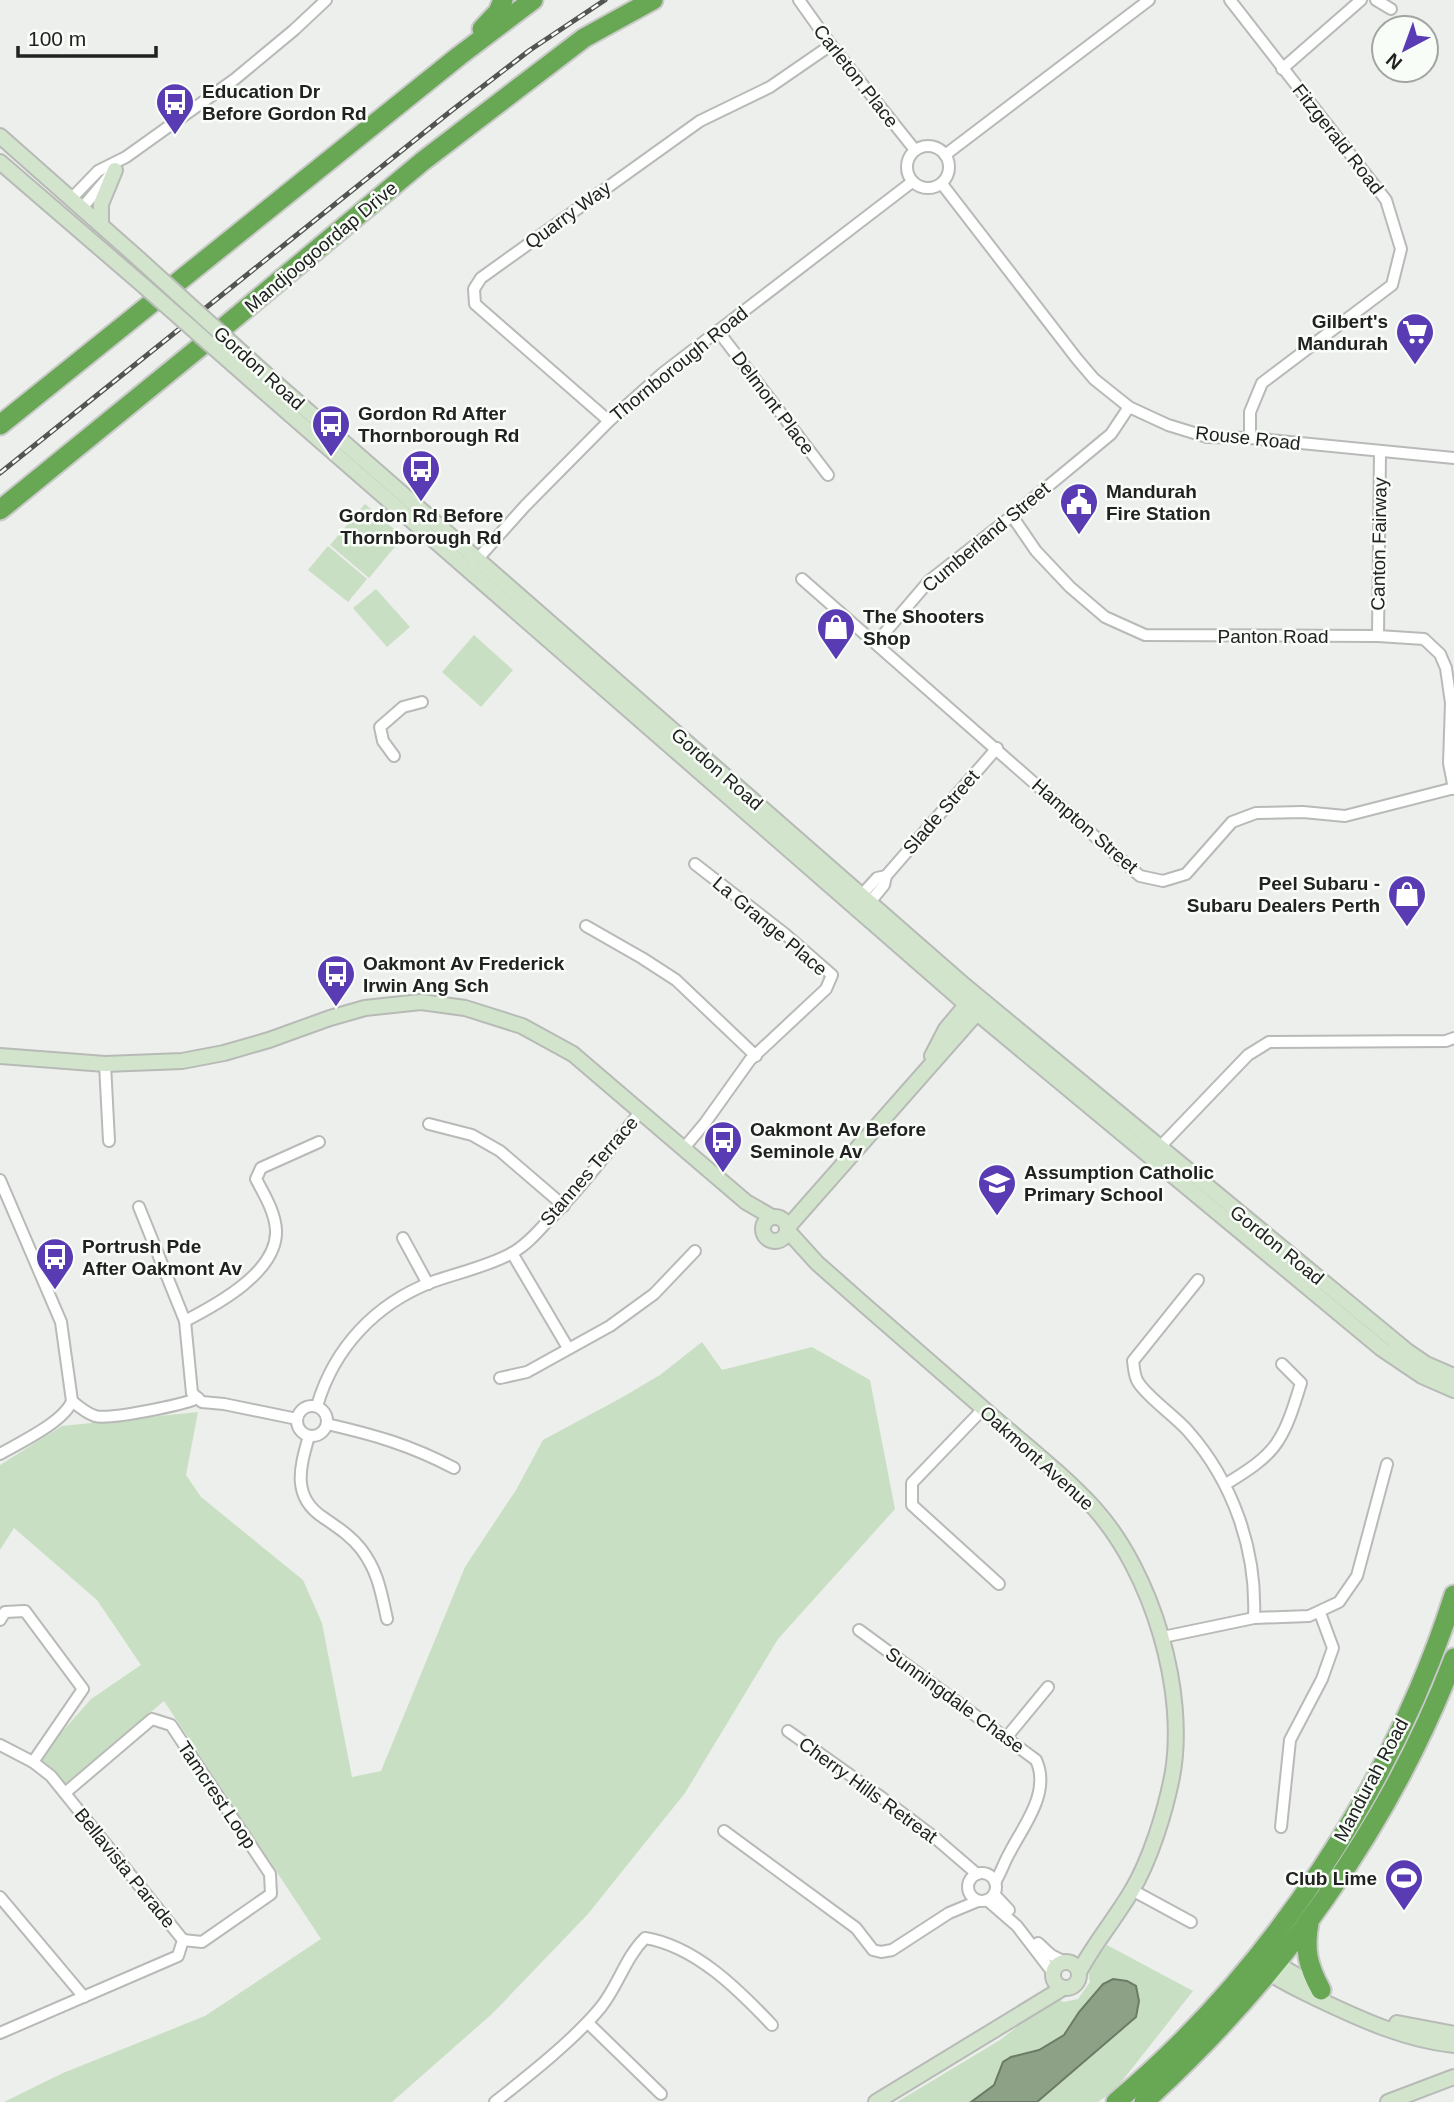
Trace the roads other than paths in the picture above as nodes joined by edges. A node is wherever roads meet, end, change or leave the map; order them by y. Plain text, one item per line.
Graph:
1 (326, 0) edge
2 (503, 0) edge
3 (533, 0) edge
4 (653, 0) edge
5 (799, 0) edge
6 (1149, 0) edge
7 (1230, 0) edge
8 (1361, 0) edge
9 (1376, 0) edge
10 (1391, 9) dead end
11 (831, 45) junction
12 (459, 56) junction
13 (1282, 69) junction
14 (0, 136) edge
15 (915, 150) junction
16 (945, 155) junction
17 (126, 157) junction
18 (0, 162) edge
19 (115, 170) junction
20 (912, 182) junction
21 (942, 184) junction
22 (76, 204) junction
23 (101, 225) junction
24 (718, 331) junction
25 (266, 384) junction
26 (1129, 407) junction
27 (609, 421) junction
28 (0, 425) edge
29 (1250, 438) junction
30 (1380, 452) junction
31 (1454, 458) edge
32 (828, 475) dead end
33 (0, 510) edge
34 (1012, 516) junction
35 (472, 565) junction
36 (802, 579) dead end
37 (1378, 636) junction
38 (876, 643) junction
39 (422, 702) dead end
40 (997, 748) junction
41 (394, 755) dead end
42 (1454, 789) edge
43 (695, 864) dead end
44 (861, 904) junction
45 (586, 926) dead end
46 (976, 1004) junction
47 (1454, 1038) edge
48 (0, 1056) edge
49 (756, 1056) junction
50 (105, 1064) junction
51 (641, 1111) junction
52 (429, 1124) dead end
53 (109, 1141) dead end
54 (320, 1142) dead end
55 (684, 1148) junction
56 (1155, 1153) junction
57 (0, 1181) edge
58 (746, 1202) junction
59 (564, 1206) junction
60 (139, 1207) dead end
61 (781, 1227) junction
62 (403, 1238) dead end
63 (695, 1251) dead end
64 (512, 1253) junction
65 (1198, 1280) dead end
66 (428, 1284) junction
67 (1348, 1312) junction
68 (185, 1321) junction
69 (568, 1348) junction
70 (1282, 1364) dead end
71 (1454, 1376) edge
72 (500, 1378) dead end
73 (1454, 1390) edge
74 (198, 1398) junction
75 (72, 1401) junction
76 (317, 1406) junction
77 (984, 1409) junction
78 (297, 1419) junction
79 (327, 1424) junction
80 (309, 1436) junction
81 (0, 1454) edge
82 (1387, 1464) dead end
83 (454, 1468) dead end
84 (1226, 1484) junction
85 (999, 1584) dead end
86 (1454, 1595) edge
87 (1321, 1612) junction
88 (1254, 1618) junction
89 (387, 1619) dead end
90 (0, 1620) edge
91 (859, 1630) dead end
92 (1163, 1637) junction
93 (1454, 1658) edge
94 (1450, 1681) edge
95 (1048, 1687) dead end
96 (788, 1731) dead end
97 (1006, 1738) junction
98 (0, 1745) edge
99 (33, 1762) junction
100 (65, 1793) junction
101 (1281, 1827) dead end
102 (724, 1831) dead end
103 (982, 1888) junction
104 (1132, 1890) junction
105 (0, 1897) edge
106 (1191, 1922) dead end
107 (1309, 1922) junction
108 (183, 1940) junction
109 (1256, 1957) junction
110 (1071, 1965) junction
111 (1273, 1969) junction
112 (1056, 1980) junction
113 (1321, 1990) junction
114 (83, 1997) junction
115 (587, 2023) junction
116 (772, 2025) dead end
117 (0, 2033) edge
118 (1454, 2034) edge
119 (1454, 2045) edge
120 (1454, 2077) edge
121 (661, 2094) dead end
122 (498, 2101) edge
123 (876, 2102) edge
124 (1116, 2102) edge
125 (1144, 2102) edge
126 (1388, 2102) edge

1 - 17 street
2 - 12 highway
3 - 12 highway
4 - 33 highway, Mandjoogoordap Drive
5 - 11 street, Carleton Place
6 - 16 street
7 - 13 street, Fitzgerald Road
8 - 13 street
9 - 10 street
11 - 15 street, Carleton Place
11 - 27 street, Quarry Way
12 - 28 highway
13 - 29 street, Fitzgerald Road
14 - 22 main road, Gordon Road
15 - 16 street
15 - 20 street
16 - 21 street
17 - 19 street
17 - 22 street
18 - 25 main road, Gordon Road, bridge
19 - 22 street
19 - 23 main road
20 - 21 street
20 - 24 street, Thornborough Road
21 - 26 street, Rouse Road
22 - 23 main road, Gordon Road
23 - 25 main road, Gordon Road, bridge
24 - 27 street, Thornborough Road
24 - 32 street, Delmont Place
25 - 35 main road, Gordon Road
26 - 29 street, Rouse Road
26 - 34 street, Cumberland Street
27 - 35 street, Thornborough Road
29 - 30 street, Rouse Road
30 - 31 street, Rouse Road
30 - 37 street, Canton Fairway
34 - 37 street, Panton Road
34 - 38 street, Cumberland Street
35 - 44 main road, Gordon Road
36 - 38 street, Hampton Street
37 - 42 street, Panton Road
38 - 40 street, Hampton Street
39 - 41 street
40 - 42 street, Hampton Street
40 - 44 street, Slade Street
43 - 49 street, La Grange Place
44 - 46 main road, Gordon Road
45 - 49 street
46 - 56 main road, Gordon Road
46 - 61 main road
47 - 56 street
48 - 50 main road, Oakmont Avenue
49 - 55 street, La Grange Place
50 - 51 main road, Oakmont Avenue
50 - 53 street
51 - 55 main road, Oakmont Avenue
51 - 59 street, Stannes Terrace
52 - 59 street
54 - 68 street
55 - 58 main road, Oakmont Avenue
56 - 67 main road, Gordon Road
57 - 75 street
58 - 61 main road, Oakmont Avenue
58 - 61 main road, Oakmont Avenue
59 - 64 street, Stannes Terrace
60 - 68 street
61 - 77 main road, Oakmont Avenue
62 - 66 street
63 - 69 street
64 - 66 street, Stannes Terrace
64 - 69 street
65 - 84 street
66 - 76 street, Stannes Terrace
67 - 71 main road, Gordon Road
67 - 73 main road, Gordon Road
68 - 74 street
69 - 72 street
70 - 84 street
74 - 75 street
74 - 78 street
75 - 81 street
76 - 78 street
76 - 79 street
77 - 85 street
77 - 92 main road, Oakmont Avenue
78 - 80 street
79 - 80 street
79 - 83 street
80 - 89 street
82 - 87 street
84 - 88 street
86 - 109 highway, Mandurah Road
87 - 88 street
87 - 101 street
88 - 92 street
90 - 99 street
91 - 97 street, Sunningdale Chase
92 - 104 main road, Oakmont Avenue
93 - 94 highway, Mandurah Road
94 - 107 highway, Mandurah Road
95 - 97 street
96 - 103 street, Cherry Hills Retreat
97 - 103 street, Sunningdale Chase
98 - 99 street, Bellavista Parade
99 - 100 street, Bellavista Parade
100 - 108 street, Bellavista Parade
100 - 108 street, Tamcrest Loop
102 - 103 street, Sunningdale Chase
103 - 110 street, Cherry Hills Retreat
103 - 112 street, Cherry Hills Retreat
104 - 106 street
104 - 110 main road, Oakmont Avenue
105 - 114 street
107 - 111 highway, Mandurah Road
107 - 113 highway
108 - 114 street, Bellavista Parade
109 - 111 main road
109 - 124 highway, Mandurah Road
110 - 112 main road
110 - 112 main road
111 - 113 main road
111 - 119 main road
111 - 125 highway, Mandurah Road
112 - 123 main road
113 - 118 main road
114 - 117 street, Bellavista Parade
115 - 116 street
115 - 121 street
115 - 122 street
120 - 126 main road

